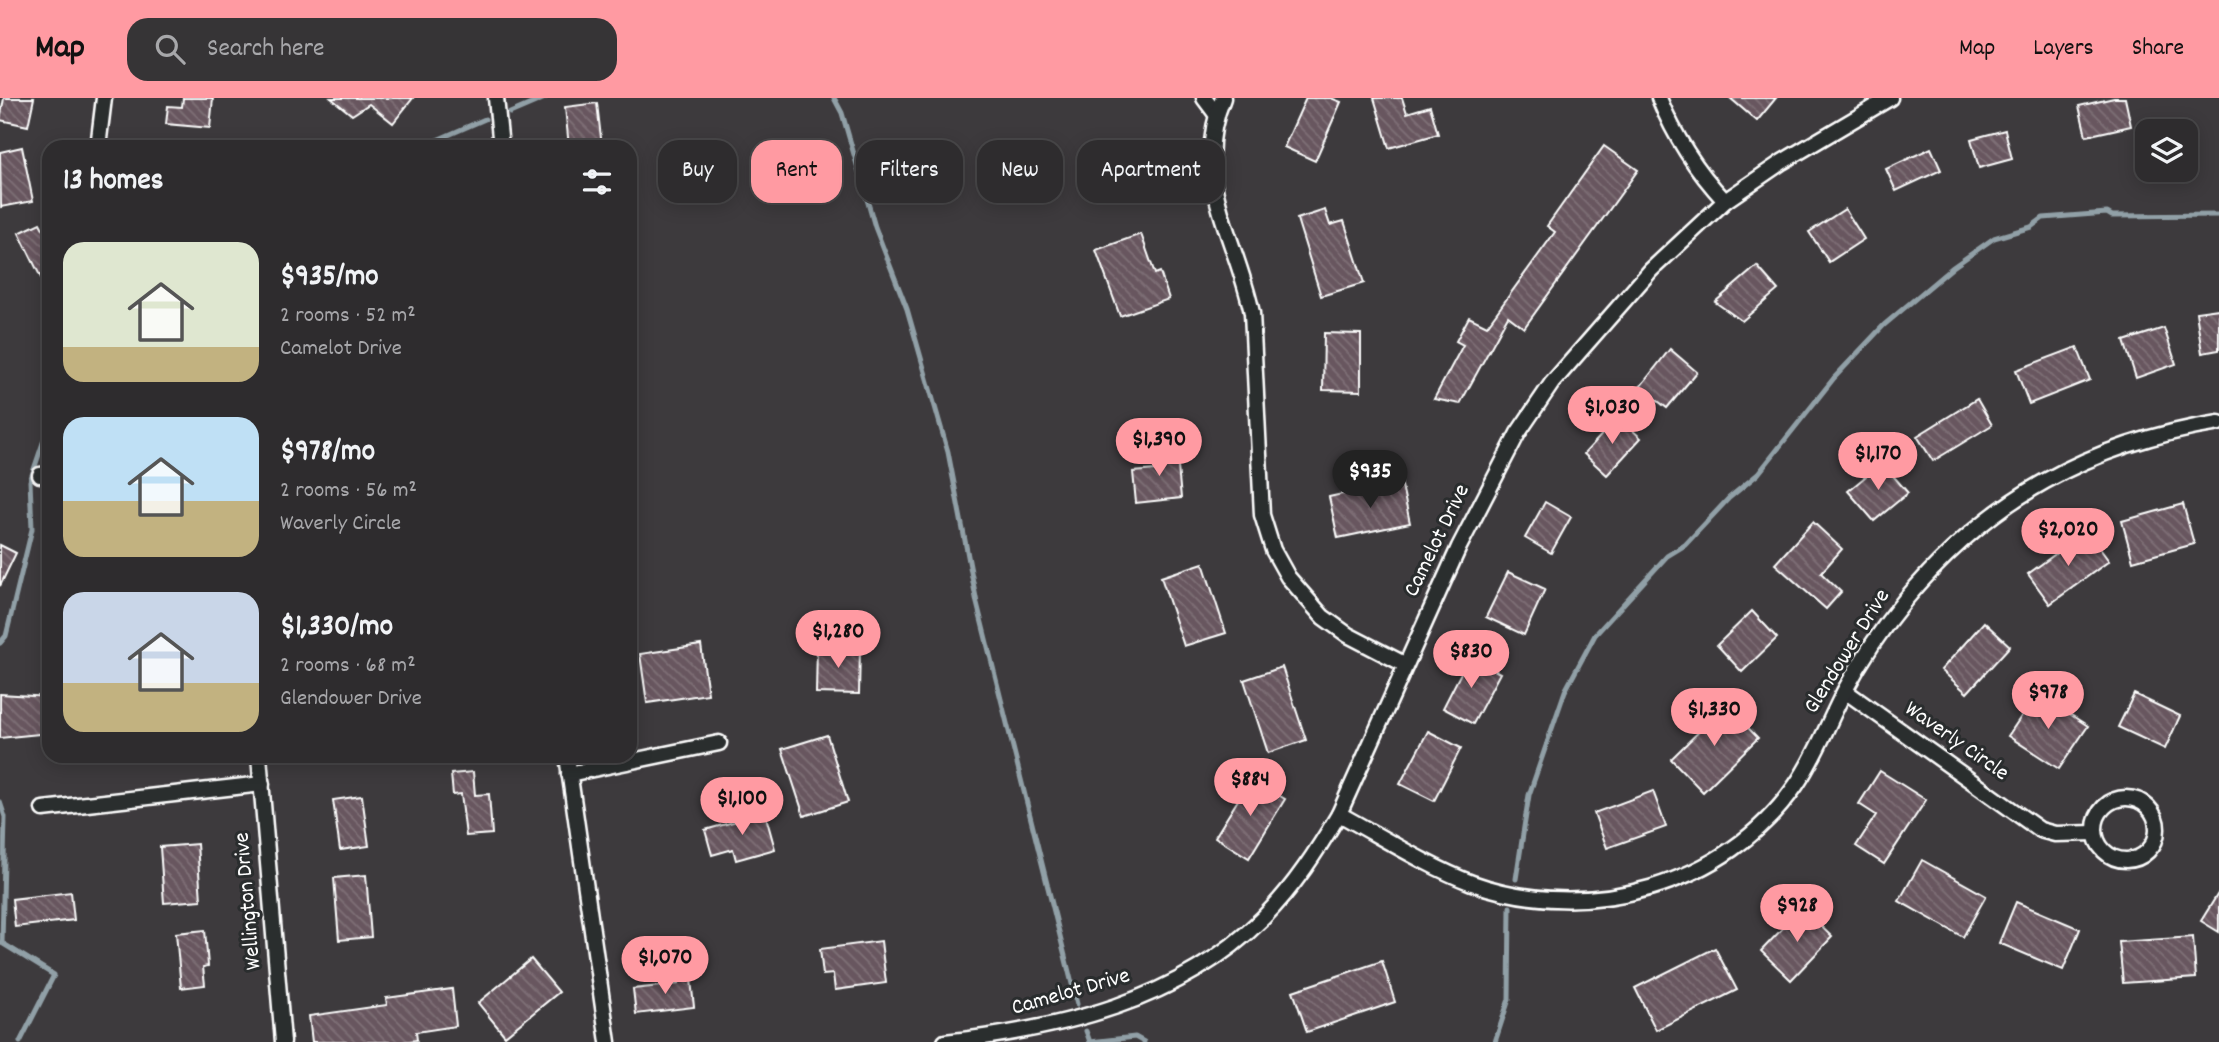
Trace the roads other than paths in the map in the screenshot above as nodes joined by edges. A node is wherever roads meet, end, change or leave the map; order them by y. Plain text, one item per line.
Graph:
1 (104, 98) edge
2 (496, 98) edge
3 (1204, 98) edge
4 (1223, 98) edge
5 (1659, 98) edge
6 (1890, 98) edge
7 (1216, 114) junction
8 (99, 140) edge
9 (500, 140) edge
10 (1725, 201) junction
11 (2219, 423) edge
12 (1404, 664) junction
13 (1845, 691) junction
14 (719, 743) dead end
15 (637, 760) edge
16 (260, 763) edge
17 (568, 763) edge
18 (622, 763) edge
19 (569, 774) junction
20 (262, 784) junction
21 (43, 809) dead end
22 (1339, 814) junction
23 (2095, 833) junction
24 (1021, 1038) edge
25 (283, 1042) edge
26 (608, 1042) edge
27 (945, 1042) edge

1 - 8 street
2 - 9 street
3 - 7 street
4 - 7 street
5 - 10 street
6 - 10 street, Camelot Drive
7 - 12 street
10 - 12 street, Camelot Drive
11 - 13 street, Glendower Drive
12 - 22 street, Camelot Drive
13 - 22 street, Glendower Drive
13 - 23 street, Waverly Circle
14 - 15 street
16 - 20 street, Wellington Drive
17 - 19 street
18 - 19 street
19 - 26 street
20 - 21 street
20 - 25 street, Wellington Drive
22 - 24 street, Camelot Drive
23 - 23 street
24 - 27 street, Camelot Drive

